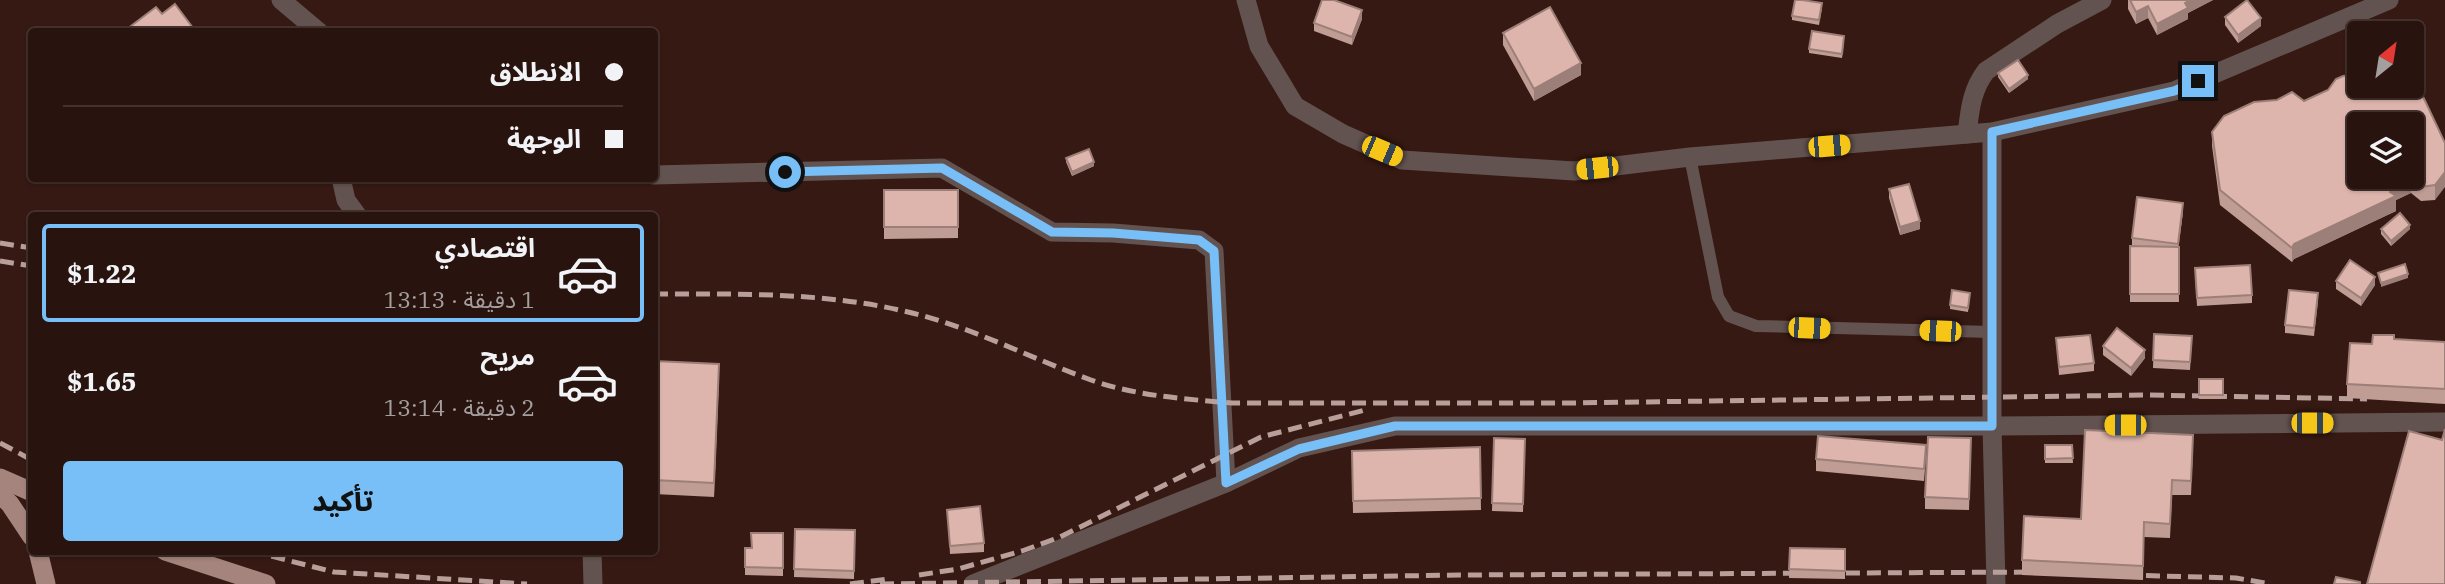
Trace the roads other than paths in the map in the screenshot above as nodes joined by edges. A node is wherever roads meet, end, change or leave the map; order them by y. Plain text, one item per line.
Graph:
1 (281, 0) edge
2 (1245, 0) edge
3 (2102, 0) edge
4 (2389, 0) edge
5 (314, 28) edge
6 (1992, 132) junction
7 (1967, 134) junction
8 (1690, 157) junction
9 (658, 175) edge
10 (342, 182) edge
11 (355, 212) edge
12 (1992, 332) junction
13 (2445, 422) edge
14 (1992, 426) junction
15 (0, 478) edge
16 (1226, 483) junction
17 (28, 490) edge
18 (0, 494) edge
19 (28, 531) edge
20 (39, 555) edge
21 (177, 555) edge
22 (592, 555) edge
23 (46, 584) edge
24 (266, 584) edge
25 (593, 584) edge
26 (973, 584) edge
27 (1996, 584) edge

1 - 5 street
2 - 8 street
3 - 7 street
4 - 6 street
6 - 7 street
6 - 12 street
7 - 8 street
8 - 12 lane
9 - 16 street
10 - 11 street
12 - 14 street
13 - 14 street
14 - 16 street
14 - 27 street
15 - 17 main road
16 - 26 street
18 - 19 main road
20 - 23 main road
21 - 24 main road
22 - 25 street

